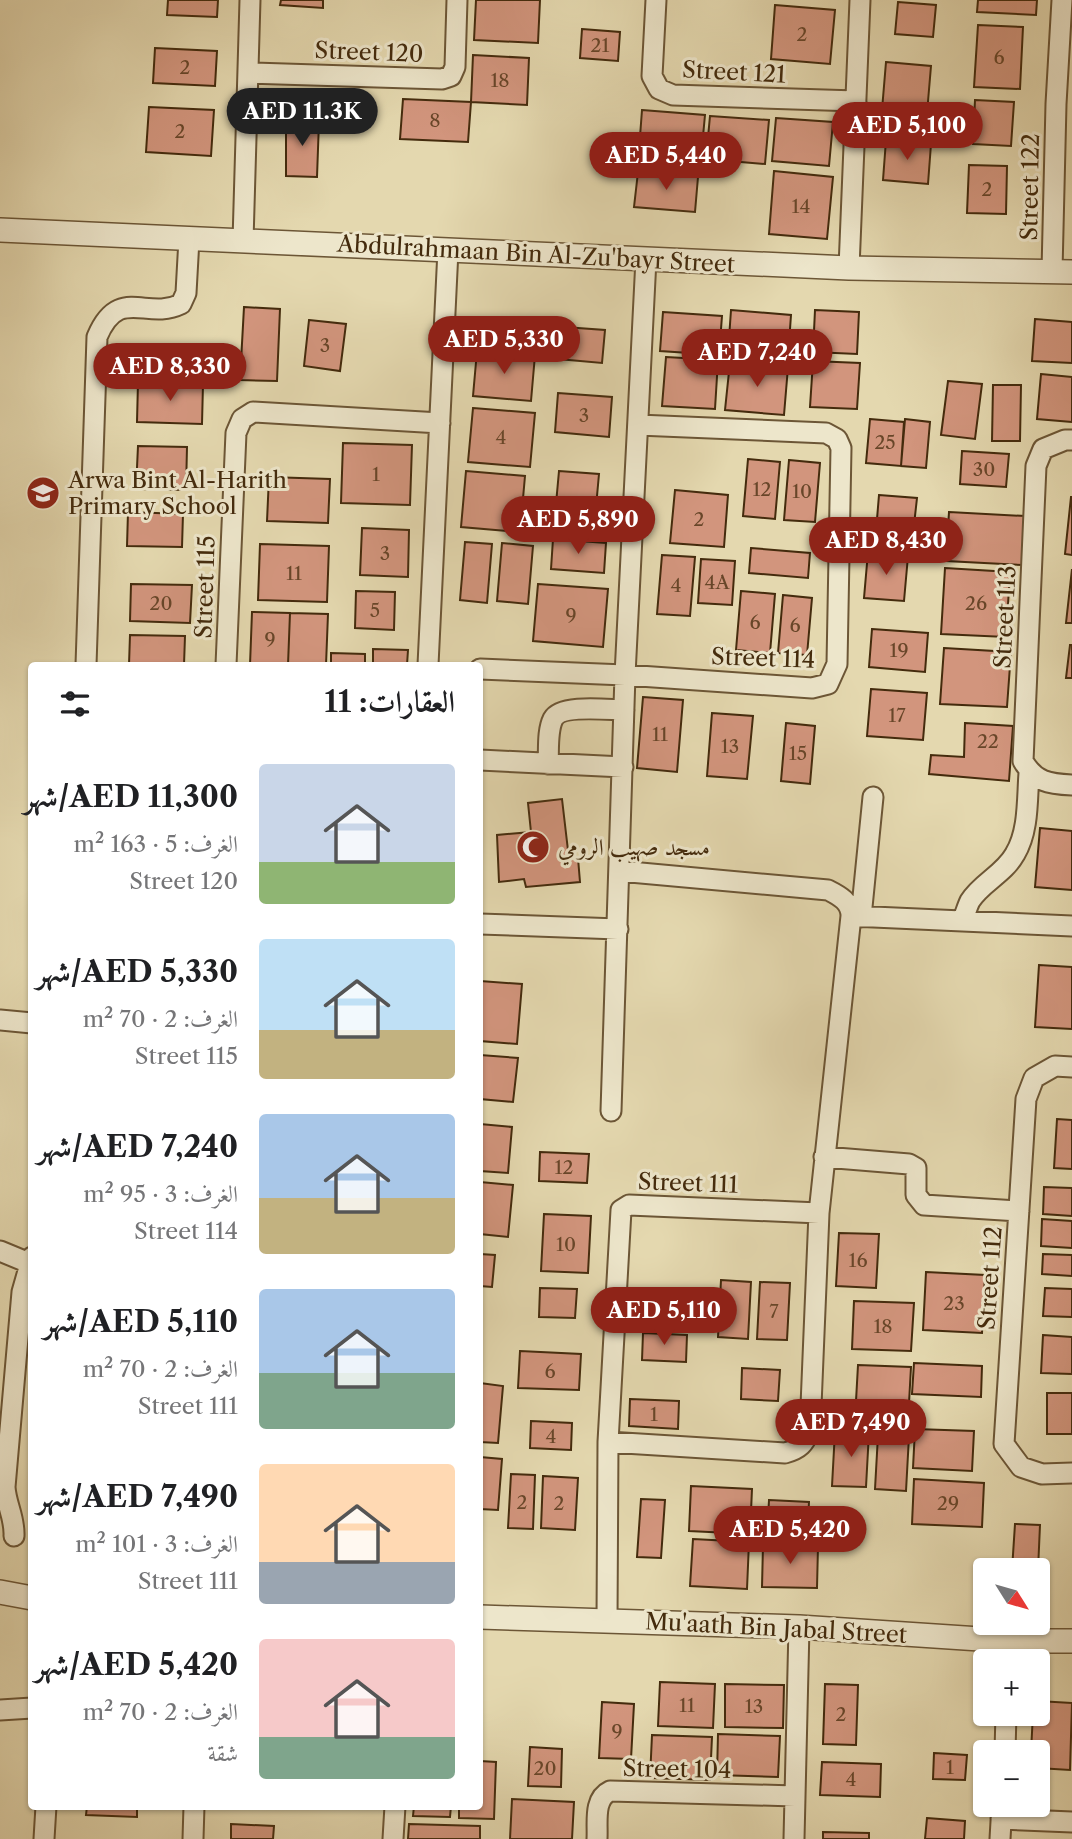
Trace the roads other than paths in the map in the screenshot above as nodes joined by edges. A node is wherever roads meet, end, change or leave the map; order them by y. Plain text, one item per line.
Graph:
1 (250, 0) edge
2 (457, 0) edge
3 (656, 0) edge
4 (860, 0) edge
5 (1062, 0) edge
6 (250, 73) junction
7 (856, 101) junction
8 (1064, 104) edge
9 (0, 230) edge
10 (189, 239) junction
11 (243, 241) junction
12 (448, 250) junction
13 (646, 259) junction
14 (849, 268) junction
15 (1062, 271) edge
16 (440, 423) junction
17 (638, 425) junction
18 (1072, 440) edge
19 (86, 662) edge
20 (226, 662) edge
21 (428, 662) edge
22 (483, 669) edge
23 (625, 675) junction
24 (624, 710) junction
25 (483, 760) edge
26 (548, 764) junction
27 (623, 767) junction
28 (1029, 773) junction
29 (1072, 785) edge
30 (873, 797) dead end
31 (619, 871) junction
32 (856, 916) junction
33 (962, 921) junction
34 (483, 924) edge
35 (1072, 926) edge
36 (618, 929) junction
37 (0, 1020) edge
38 (28, 1023) edge
39 (1072, 1067) edge
40 (611, 1111) dead end
41 (824, 1157) junction
42 (1019, 1211) junction
43 (819, 1213) junction
44 (0, 1251) edge
45 (28, 1259) edge
46 (28, 1268) edge
47 (608, 1442) junction
48 (1072, 1473) edge
49 (14, 1536) dead end
50 (0, 1592) edge
51 (28, 1597) edge
52 (483, 1617) edge
53 (607, 1621) junction
54 (799, 1628) junction
55 (1072, 1641) edge
56 (991, 1649) edge
57 (1022, 1649) edge
58 (28, 1708) edge
59 (0, 1710) edge
60 (795, 1796) junction
61 (46, 1810) edge
62 (194, 1810) edge
63 (394, 1810) edge
64 (1002, 1817) edge
65 (1040, 1817) edge
66 (1072, 1822) edge
67 (44, 1839) edge
68 (193, 1839) edge
69 (393, 1839) edge
70 (597, 1839) edge
71 (794, 1839) edge
72 (1000, 1839) edge

1 - 6 street
2 - 6 street, Street 120
3 - 7 street, Street 121
4 - 7 street
5 - 8 street, Street 122
6 - 11 street
7 - 14 street
8 - 15 street, Street 122
9 - 10 street, Abdulrahmaan Bin Al-Zu'bayr Street
10 - 11 street, Abdulrahmaan Bin Al-Zu'bayr Street
10 - 19 street
11 - 12 street, Abdulrahmaan Bin Al-Zu'bayr Street
12 - 13 street, Abdulrahmaan Bin Al-Zu'bayr Street
12 - 16 street
13 - 14 street, Abdulrahmaan Bin Al-Zu'bayr Street
13 - 17 street
14 - 15 street, Abdulrahmaan Bin Al-Zu'bayr Street
16 - 20 street, Street 115
16 - 21 street
17 - 23 street
17 - 23 street, Street 114
18 - 28 street, Street 113
22 - 23 street, Street 114
23 - 24 street
24 - 26 street
24 - 27 street
25 - 26 street
26 - 27 street
27 - 31 street
28 - 29 street
28 - 33 street
30 - 32 street
31 - 32 street
31 - 36 street
32 - 33 street
32 - 41 street
33 - 35 street
34 - 36 street
36 - 40 street
37 - 38 street
39 - 42 street, Street 112
41 - 42 street
41 - 43 street
42 - 48 street, Street 112
43 - 47 street
43 - 47 street, Street 111
44 - 45 street
46 - 49 street
47 - 53 street, Street 111
50 - 51 street
52 - 53 street, Mu'aath Bin Jabal Street
53 - 54 street, Mu'aath Bin Jabal Street
54 - 56 street, Mu'aath Bin Jabal Street
54 - 60 street
55 - 57 street, Mu'aath Bin Jabal Street
58 - 59 street
60 - 70 street, Street 104
60 - 71 street
61 - 67 street
62 - 68 street
63 - 69 street
64 - 72 street
65 - 66 street

